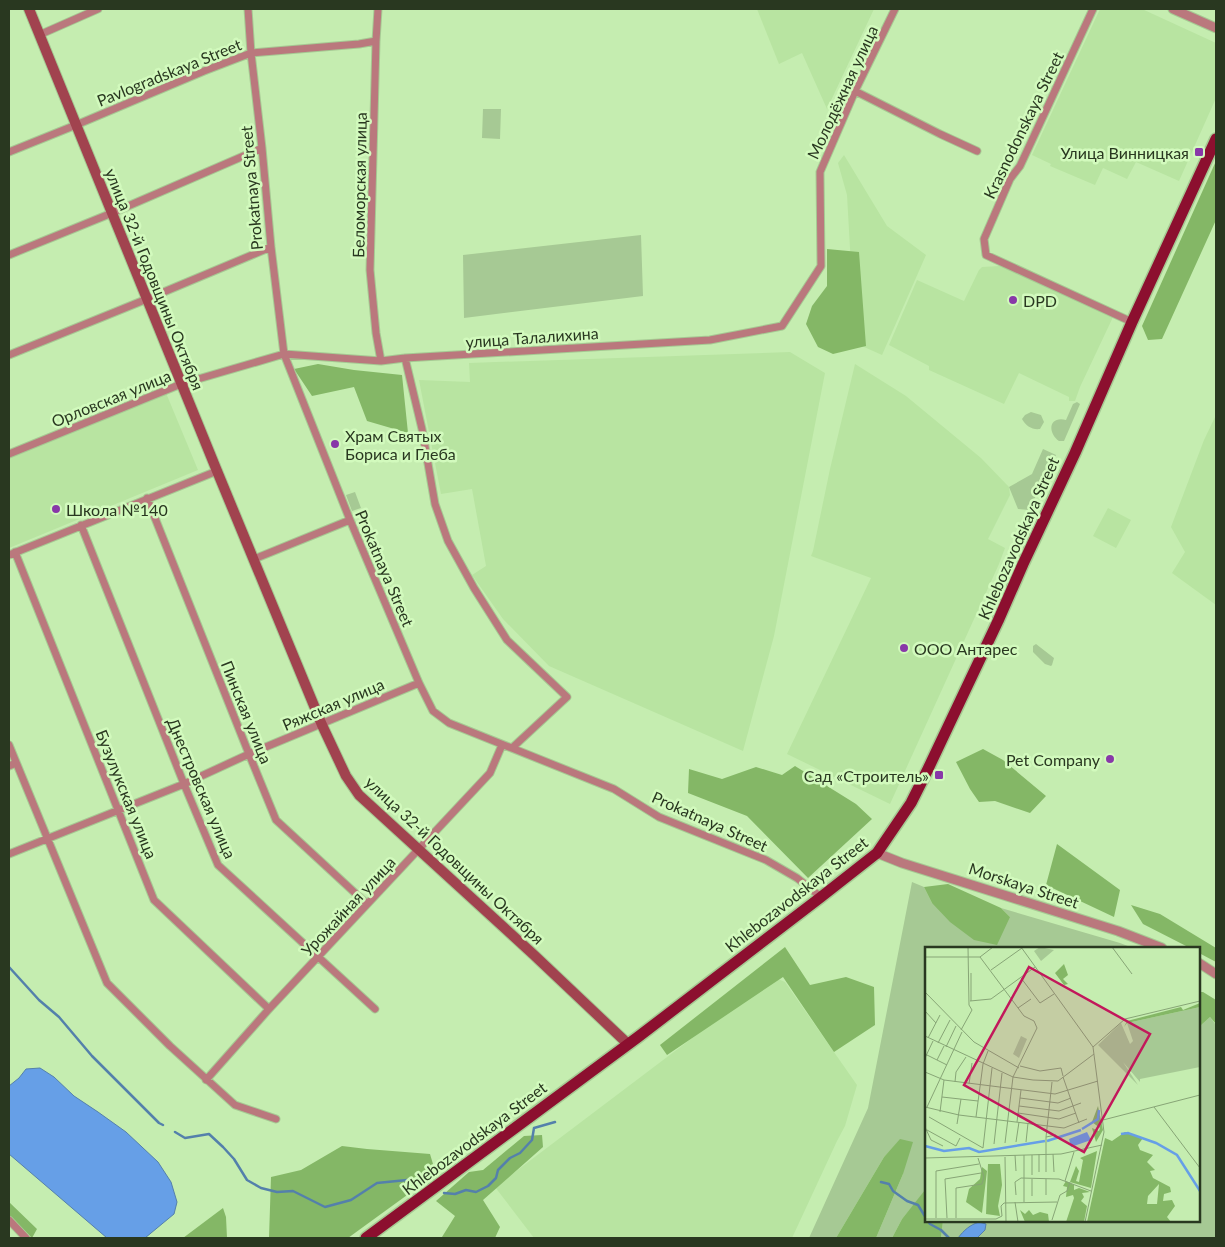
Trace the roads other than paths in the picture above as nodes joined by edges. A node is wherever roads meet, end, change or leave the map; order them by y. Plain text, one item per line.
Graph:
1 (29, 9) edge
2 (98, 9) edge
3 (248, 9) edge
4 (378, 9) edge
5 (895, 9) edge
6 (1094, 9) edge
7 (1173, 9) edge
8 (1216, 28) edge
9 (39, 35) junction
10 (376, 41) junction
11 (251, 54) junction
12 (855, 91) junction
13 (76, 125) junction
14 (1216, 138) edge
15 (262, 148) junction
16 (977, 151) dead end
17 (9, 152) edge
18 (112, 213) junction
19 (270, 247) junction
20 (9, 255) edge
21 (147, 299) junction
22 (1132, 322) junction
23 (782, 326) joint
24 (284, 354) junction
25 (9, 355) edge
26 (405, 358) junction
27 (381, 361) junction
28 (181, 384) junction
29 (9, 454) edge
30 (216, 471) junction
31 (147, 498) junction
32 (350, 520) junction
33 (81, 525) junction
34 (12, 553) edge
35 (254, 559) junction
36 (419, 683) junction
37 (322, 724) junction
38 (9, 745) edge
39 (502, 745) junction
40 (512, 748) junction
41 (249, 754) junction
42 (12, 764) edge
43 (184, 784) junction
44 (119, 810) junction
45 (48, 838) junction
46 (420, 850) junction
47 (9, 854) edge
48 (877, 854) junction
49 (821, 897) junction
50 (367, 904) junction
51 (1159, 947) edge
52 (318, 958) junction
53 (1200, 964) edge
54 (1216, 974) edge
55 (269, 1009) junction
56 (375, 1009) dead end
57 (628, 1044) junction
58 (206, 1080) junction
59 (276, 1119) dead end
60 (9, 1220) edge
61 (26, 1238) edge
62 (366, 1238) edge

1 - 9 main road, улица 32-й Годовщины Октября
2 - 9 street
3 - 11 street, Prokatnaya Street
4 - 10 street, Беломорская улица
5 - 12 street, Молодёжная улица
6 - 22 street, Krasnodonskaya Street
7 - 8 street
9 - 13 main road, улица 32-й Годовщины Октября
10 - 11 street, Pavlogradskaya Street
10 - 27 street, Беломорская улица
11 - 13 street, Pavlogradskaya Street
11 - 15 street, Prokatnaya Street
12 - 16 street
12 - 23 street, Молодёжная улица
13 - 17 street, Pavlogradskaya Street
13 - 18 main road, улица 32-й Годовщины Октября
14 - 22 main road, Khlebozavodskaya Street
15 - 18 street
15 - 19 street, Prokatnaya Street
18 - 20 street
18 - 21 main road, улица 32-й Годовщины Октября
19 - 21 street
19 - 24 street, Prokatnaya Street
21 - 25 street
21 - 28 main road, улица 32-й Годовщины Октября
22 - 48 main road, Khlebozavodskaya Street
23 - 26 street, улица Талалихина
24 - 27 street, улица Талалихина
24 - 28 street, Орловская улица
24 - 32 street, Prokatnaya Street
26 - 27 street, улица Талалихина
26 - 40 street
28 - 29 street, Орловская улица
28 - 30 main road, улица 32-й Годовщины Октября
30 - 31 street
30 - 35 main road, улица 32-й Годовщины Октября
31 - 33 street
31 - 41 street, Пинская улица
32 - 35 street
32 - 36 street, Prokatnaya Street
33 - 34 street
33 - 43 street, Днестровская улица
34 - 44 street, Бузулукская улица
35 - 37 main road, улица 32-й Годовщины Октября
36 - 37 street, Ряжская улица
36 - 39 street, Prokatnaya Street
37 - 41 street, Ряжская улица
37 - 46 main road, улица 32-й Годовщины Октября
38 - 42 street
39 - 40 street, Prokatnaya Street
39 - 46 street, Урожайная улица
40 - 49 street, Prokatnaya Street
41 - 43 street, Ряжская улица
41 - 50 street, Пинская улица
42 - 45 street
43 - 44 street, Ряжская улица
43 - 52 street, Днестровская улица
44 - 45 street, Ряжская улица
44 - 55 street, Бузулукская улица
45 - 47 street, Ряжская улица
45 - 58 street
46 - 50 street, Урожайная улица
46 - 57 main road, улица 32-й Годовщины Октября
48 - 49 main road, Khlebozavodskaya Street
48 - 51 street, Morskaya Street
49 - 57 main road, Khlebozavodskaya Street
50 - 52 street, Урожайная улица
52 - 55 street, Урожайная улица
52 - 56 street, Днестровская улица
53 - 54 street
55 - 58 street, Урожайная улица
57 - 62 main road, Khlebozavodskaya Street
58 - 59 street
60 - 61 street

